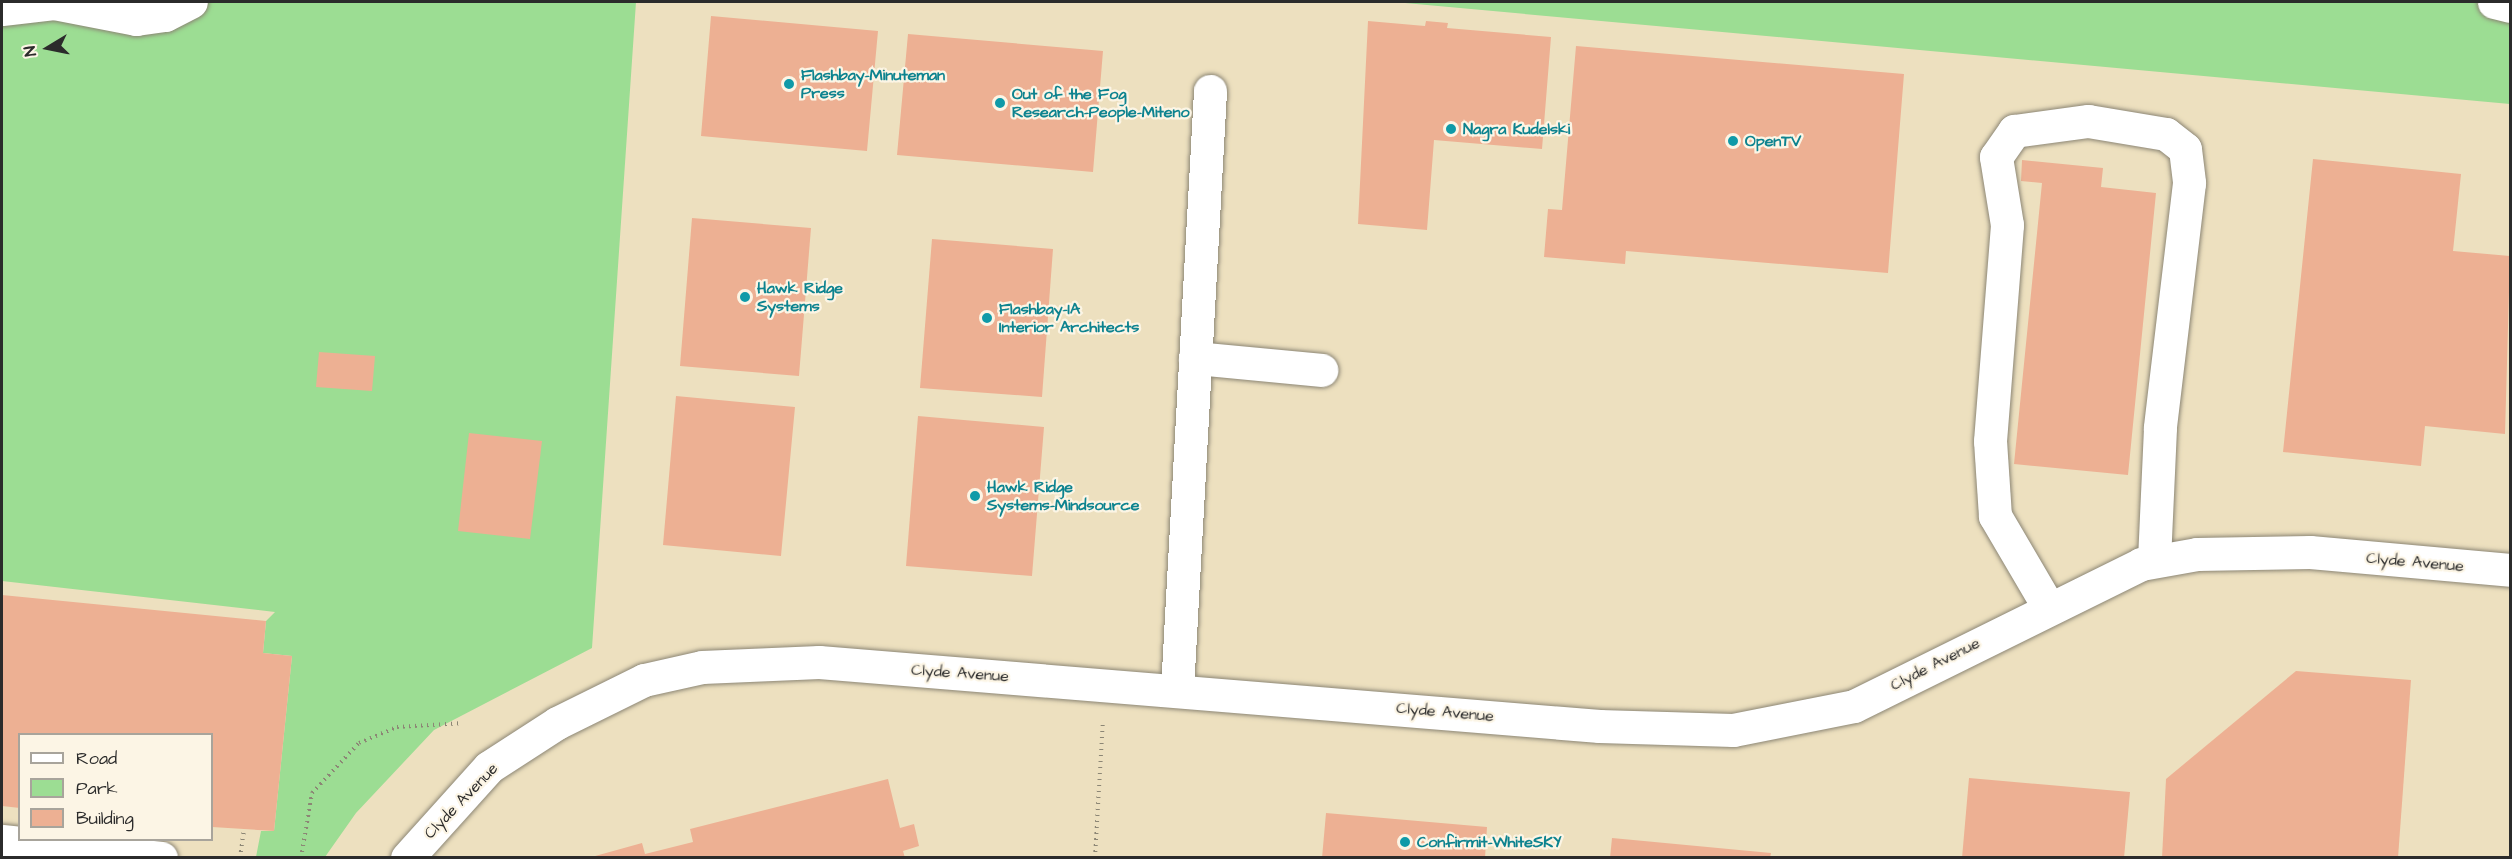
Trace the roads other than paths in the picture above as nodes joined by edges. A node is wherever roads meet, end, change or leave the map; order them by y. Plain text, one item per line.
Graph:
1 (191, 2) edge
2 (2494, 2) edge
3 (2511, 6) edge
4 (2, 9) edge
5 (1210, 91) dead end
6 (1195, 358) junction
7 (1321, 370) dead end
8 (2154, 561) junction
9 (2511, 570) edge
10 (2049, 608) junction
11 (1177, 689) junction
12 (2, 841) edge
13 (161, 858) edge
14 (407, 858) edge

1 - 4 street
2 - 3 street
5 - 6 street
6 - 7 street
6 - 11 street
8 - 9 street, Clyde Avenue
8 - 10 street, Clyde Avenue
8 - 10 street
10 - 11 street, Clyde Avenue
11 - 14 street, Clyde Avenue
12 - 13 street

